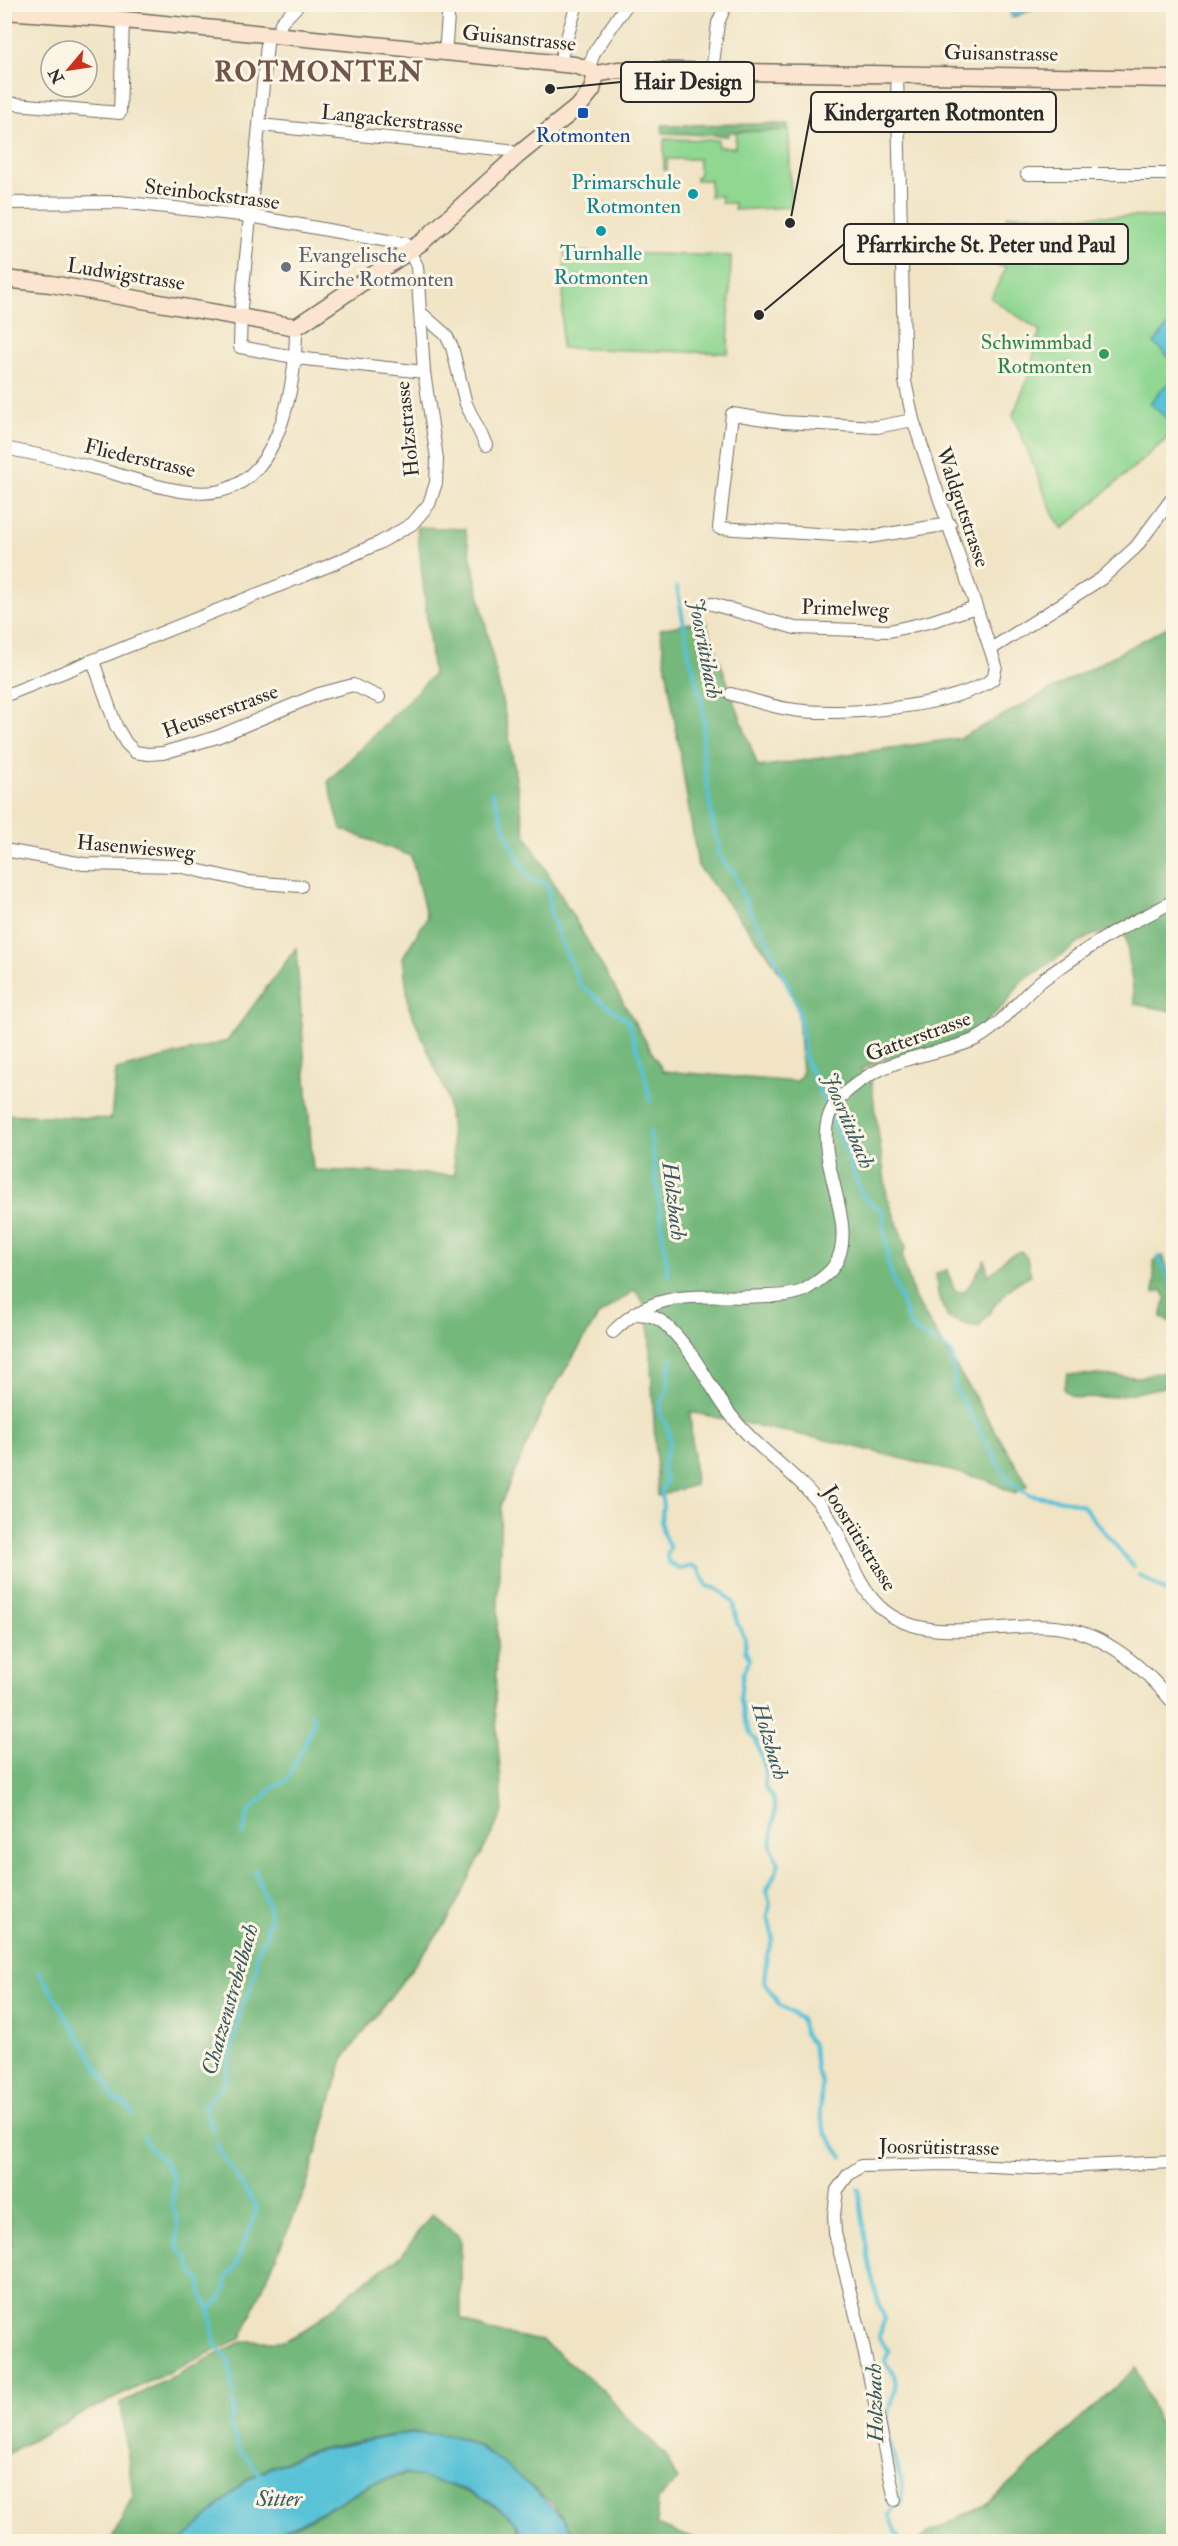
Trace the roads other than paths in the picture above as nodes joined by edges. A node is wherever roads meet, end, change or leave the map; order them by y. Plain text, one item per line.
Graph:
1 (299, 4) edge
2 (449, 4) edge
3 (577, 4) edge
4 (627, 4) edge
5 (726, 4) edge
6 (4, 11) edge
7 (105, 11) edge
8 (123, 20) junction
9 (273, 34) junction
10 (445, 54) junction
11 (559, 64) junction
12 (592, 71) junction
13 (712, 72) junction
14 (897, 74) junction
15 (1173, 79) edge
16 (4, 103) edge
17 (260, 125) junction
18 (518, 155) junction
19 (1027, 174) dead end
20 (1173, 174) edge
21 (4, 203) edge
22 (250, 216) junction
23 (410, 250) junction
24 (4, 279) edge
25 (422, 313) junction
26 (240, 317) junction
27 (296, 327) junction
28 (293, 356) junction
29 (424, 372) junction
30 (913, 420) junction
31 (486, 445) dead end
32 (4, 448) edge
33 (1173, 496) edge
34 (950, 524) junction
35 (712, 604) dead end
36 (976, 607) junction
37 (991, 649) junction
38 (93, 661) junction
39 (731, 694) dead end
40 (4, 696) edge
41 (379, 697) dead end
42 (4, 850) edge
43 (301, 886) dead end
44 (1173, 900) edge
45 (633, 1314) junction
46 (613, 1332) dead end
47 (1173, 1704) edge
48 (1173, 2162) edge
49 (895, 2500) dead end

1 - 9 street
2 - 10 street
3 - 11 street
4 - 12 street
5 - 13 street
6 - 7 street, Guisanstrasse
7 - 8 street, Guisanstrasse
8 - 9 street, Guisanstrasse
8 - 16 street
9 - 10 street, Guisanstrasse
9 - 17 street
10 - 11 street, Guisanstrasse
11 - 12 street, Guisanstrasse
12 - 13 street, Guisanstrasse
12 - 18 street
13 - 14 street, Guisanstrasse
14 - 15 street, Guisanstrasse
14 - 30 street, Waldgutstrasse
17 - 18 street, Langackerstrasse
17 - 22 street
18 - 23 street
19 - 20 street
21 - 22 street, Steinbockstrasse
22 - 23 street, Steinbockstrasse
22 - 26 street
23 - 25 street, Holzstrasse
23 - 27 street
24 - 26 street, Ludwigstrasse
25 - 29 street, Holzstrasse
25 - 31 street
26 - 27 street, Ludwigstrasse
26 - 28 street
27 - 28 street, Fliederstrasse
28 - 29 street
28 - 32 street, Fliederstrasse
29 - 38 street, Holzstrasse
30 - 34 street, Waldgutstrasse
30 - 34 street
33 - 37 street
34 - 36 street, Waldgutstrasse
35 - 36 street, Primelweg
36 - 37 street, Waldgutstrasse
37 - 39 street, Waldgutstrasse
38 - 40 street, Holzstrasse
38 - 41 street, Heusserstrasse
42 - 43 street, Hasenwiesweg
44 - 45 street, Gatterstrasse
45 - 46 street, Gatterstrasse
45 - 47 street, Joosrütistrasse
48 - 49 street, Joosrütistrasse

